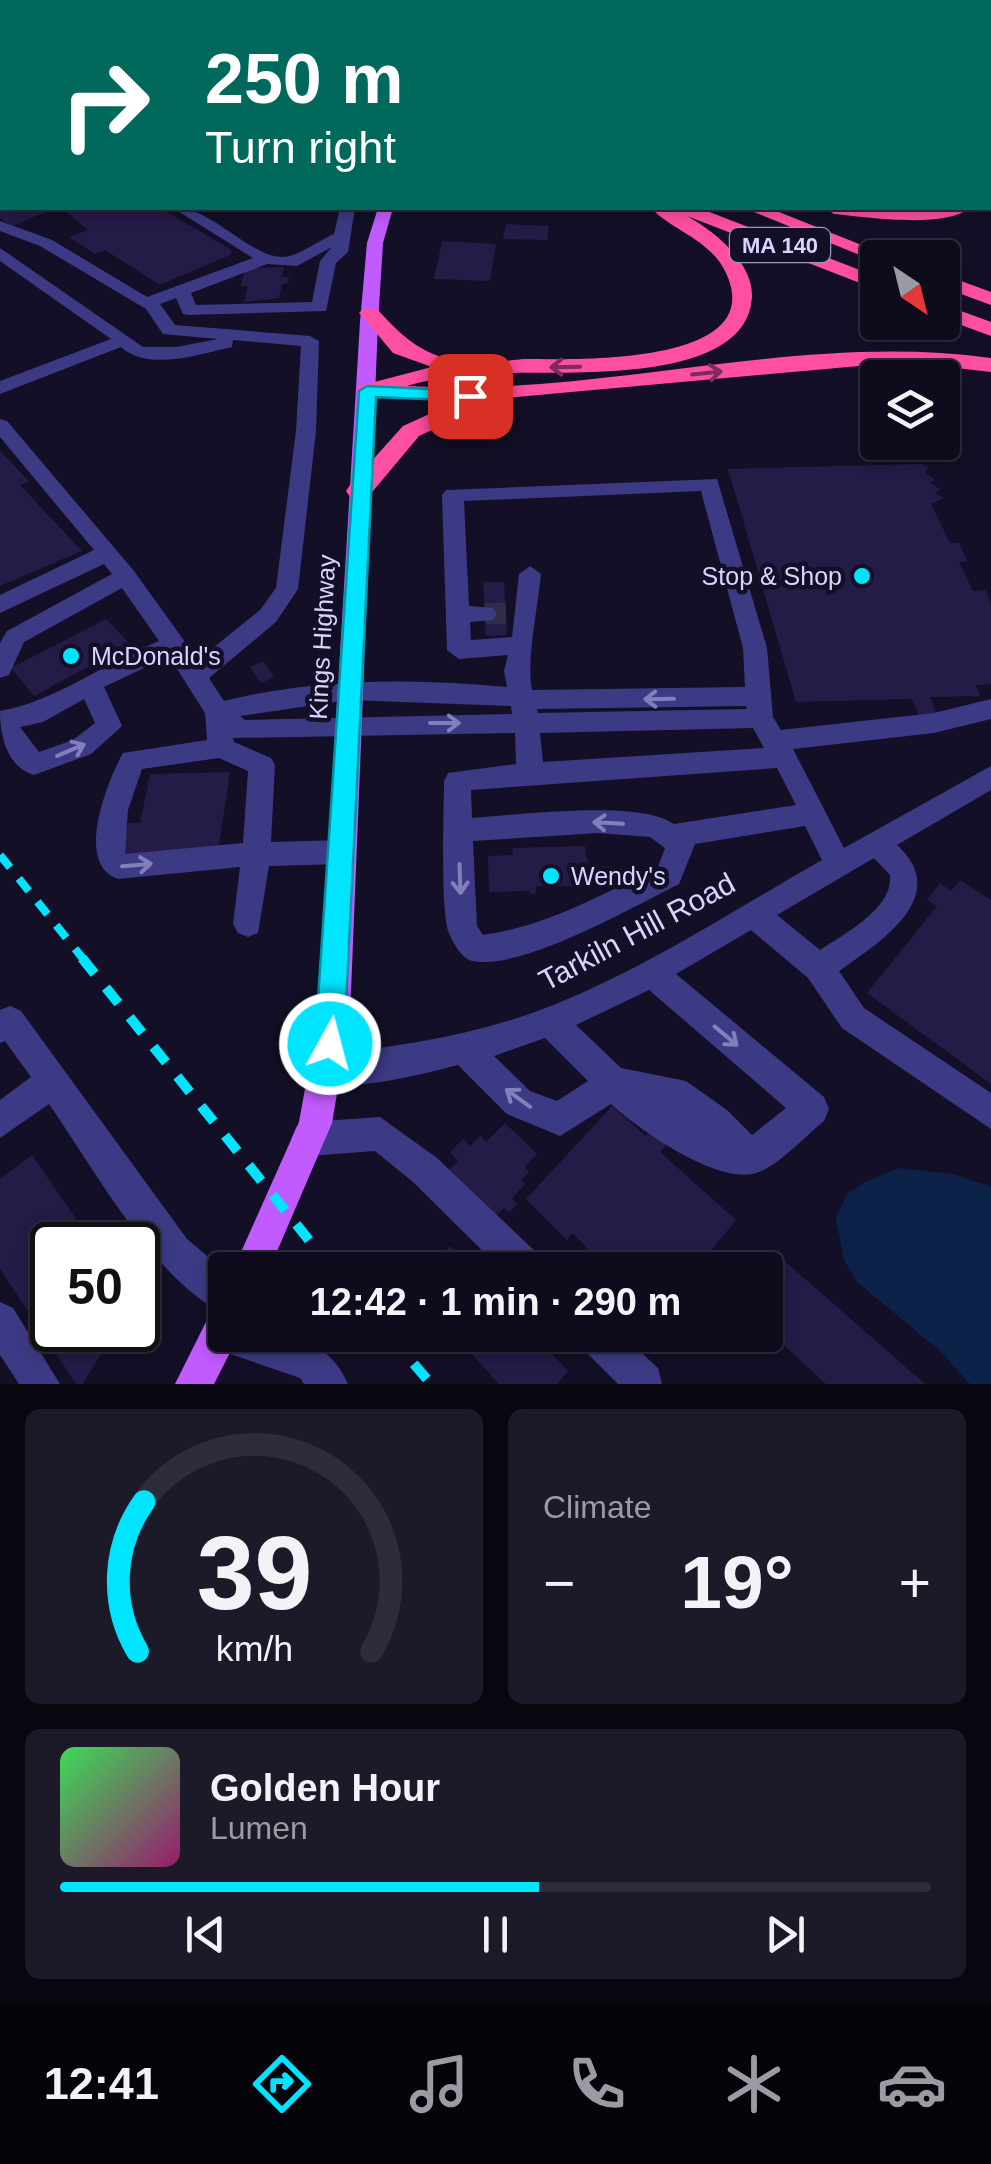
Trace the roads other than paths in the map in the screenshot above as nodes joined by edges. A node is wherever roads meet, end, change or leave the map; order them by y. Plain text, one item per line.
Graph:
1 (184, 210) edge
2 (347, 210) edge
3 (383, 210) edge
4 (663, 210) edge
5 (688, 210) edge
6 (757, 210) edge
7 (855, 210) edge
8 (945, 210) edge
9 (0, 226) edge
10 (341, 236) junction
11 (860, 249) edge
12 (3, 259) edge
13 (266, 259) junction
14 (860, 277) edge
15 (960, 287) edge
16 (181, 290) junction
17 (991, 299) edge
18 (150, 302) junction
19 (370, 313) junction
20 (960, 317) edge
21 (991, 330) edge
22 (270, 335) junction
23 (124, 340) junction
24 (991, 365) edge
25 (462, 368) junction
26 (0, 388) edge
27 (367, 391) junction
28 (506, 394) junction
29 (0, 425) edge
30 (358, 491) junction
31 (108, 553) junction
32 (530, 574) dead end
33 (126, 576) junction
34 (0, 605) edge
35 (505, 613) junction
36 (458, 614) junction
37 (8, 642) edge
38 (174, 644) junction
39 (524, 646) junction
40 (0, 669) edge
41 (195, 676) junction
42 (90, 683) junction
43 (349, 691) junction
44 (54, 704) junction
45 (0, 707) edge
46 (991, 709) edge
47 (525, 710) junction
48 (218, 712) junction
49 (0, 722) edge
50 (348, 727) junction
51 (768, 728) junction
52 (221, 748) junction
53 (530, 773) junction
54 (991, 777) edge
55 (813, 814) junction
56 (458, 830) junction
57 (670, 836) junction
58 (876, 843) junction
59 (342, 852) junction
60 (256, 854) junction
61 (838, 865) junction
62 (752, 913) junction
63 (248, 924) dead end
64 (818, 968) junction
65 (652, 972) junction
66 (551, 1022) junction
67 (0, 1028) edge
68 (466, 1051) junction
69 (325, 1070) junction
70 (52, 1081) junction
71 (613, 1083) junction
72 (991, 1113) edge
73 (0, 1121) edge
74 (308, 1139) junction
75 (258, 1252) edge
76 (509, 1252) edge
77 (208, 1301) edge
78 (0, 1322) edge
79 (210, 1352) edge
80 (289, 1352) edge
81 (613, 1352) edge
82 (644, 1382) edge
83 (41, 1384) edge
84 (194, 1384) edge
85 (329, 1384) edge

1 - 13 street
2 - 10 street
3 - 19 main road, Kings Highway
4 -> 25 highway
5 - 14 highway, MA 140
6 - 11 highway, MA 140
7 - 8 highway
9 - 18 street
10 - 13 street
10 - 16 street
12 - 23 street
13 - 16 street
15 - 17 highway
16 - 18 street
18 - 22 street
19 - 25 highway
19 - 27 main road, Kings Highway
20 - 21 highway
22 - 23 street
22 - 41 street
23 - 26 street
28 -> 24 highway
25 - 27 highway
27 - 28 highway
27 - 30 main road, Kings Highway
28 - 30 highway
29 - 31 street
30 - 43 main road, Kings Highway
31 - 33 street
31 - 34 street
32 - 35 street
33 - 37 street
33 - 38 street
35 - 36 street
35 - 39 street
36 - 39 street
36 - 51 street
37 - 40 street
38 - 41 street
38 - 42 street
39 - 47 street
41 - 48 street
42 - 44 street
49 -> 42 street
43 - 47 street
43 - 48 street
43 - 50 main road, Kings Highway
44 - 45 street
44 - 49 street
46 - 51 street
50 -> 47 street
47 - 51 street
47 - 53 street
48 - 50 street
48 - 52 street
50 - 59 main road, Kings Highway
51 - 53 street
51 - 55 street
52 - 60 street
52 -> 60 street
53 - 56 street
54 - 58 street, Tarkiln Hill Road
55 - 57 street
55 - 61 street
57 -> 56 street
56 -> 57 street
58 - 61 street, Tarkiln Hill Road
58 - 64 street
59 - 60 street
59 - 69 main road, Kings Highway
60 - 63 street
61 - 62 street, Tarkiln Hill Road
62 - 64 street
62 - 65 street, Tarkiln Hill Road
64 - 72 street
65 - 66 street, Tarkiln Hill Road
65 -> 71 street
66 - 68 street, Tarkiln Hill Road
66 - 71 street
67 - 70 street
68 - 69 street, Tarkiln Hill Road
71 -> 68 street
69 - 74 main road
70 - 73 street
70 - 77 street
74 - 75 main road
74 - 76 street
78 - 83 street
79 - 84 main road
80 - 85 street
81 - 82 street

